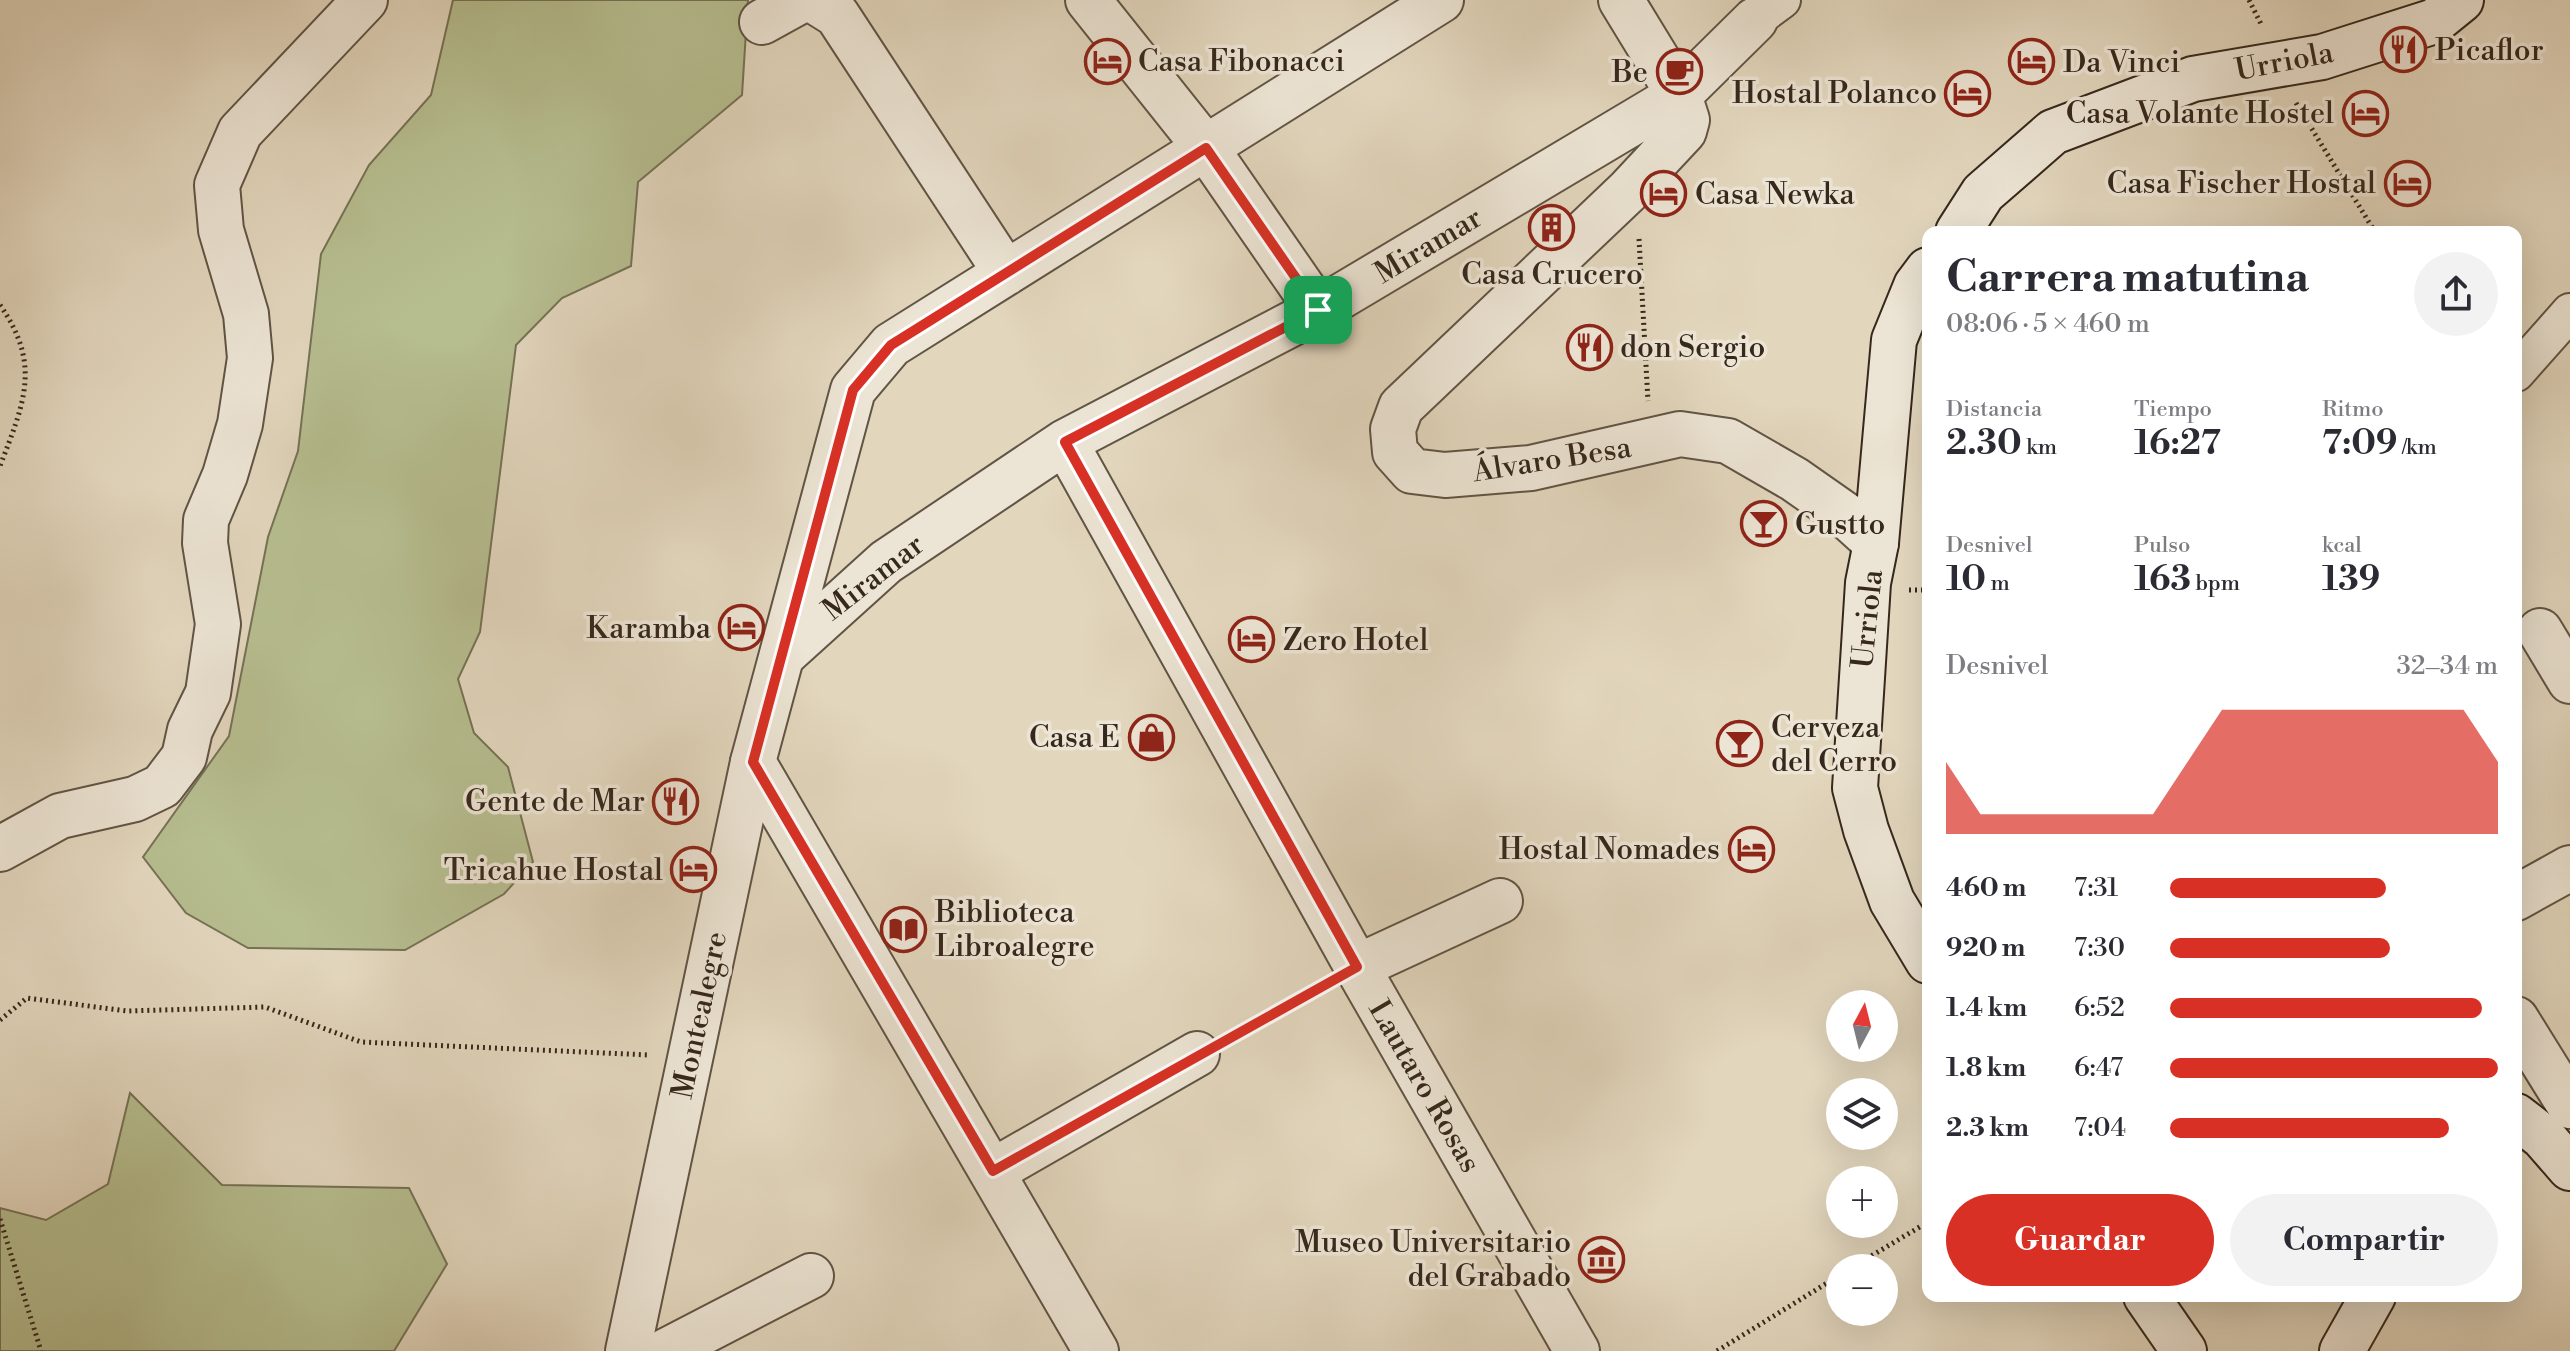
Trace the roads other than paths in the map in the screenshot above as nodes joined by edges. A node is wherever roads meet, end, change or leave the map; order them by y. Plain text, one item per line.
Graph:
1 (365, 0) edge
2 (802, 0) edge
3 (813, 0) edge
4 (1088, 0) edge
5 (1441, 0) edge
6 (1621, 0) edge
7 (2461, 0) edge
8 (1769, 10) edge
9 (762, 22) dead end
10 (1679, 95) junction
11 (1206, 148) junction
12 (1962, 226) edge
13 (1006, 273) junction
14 (1922, 278) edge
15 (1318, 310) junction
16 (2570, 312) edge
17 (2522, 366) edge
18 (1065, 442) junction
19 (1876, 543) junction
20 (2540, 631) dead end
21 (782, 656) junction
22 (2570, 681) edge
23 (753, 762) junction
24 (0, 849) edge
25 (2570, 868) edge
26 (2522, 895) edge
27 (1500, 901) dead end
28 (1922, 951) edge
29 (1357, 967) junction
30 (2522, 1029) edge
31 (1197, 1054) road end
32 (2570, 1106) edge
33 (2522, 1121) edge
34 (2570, 1168) edge
35 (993, 1171) junction
36 (811, 1276) dead end
37 (2150, 1302) edge
38 (2370, 1302) edge
39 (628, 1351) edge
40 (666, 1351) edge
41 (1096, 1351) edge
42 (1577, 1351) edge
43 (2184, 1351) edge
44 (2342, 1351) edge

1 - 24 street
2 - 9 street
3 - 13 street
4 - 11 street
5 - 11 street, Montealegre
6 - 10 street
7 - 12 street, Urriola
8 - 10 street, Miramar
10 - 15 street, Miramar
10 - 19 street, Álvaro Besa
11 - 13 street, Montealegre
11 - 15 street
13 - 21 street, Montealegre
14 - 19 street, Urriola
15 - 18 street, Miramar
16 - 17 street
18 - 21 street, Miramar
18 - 29 street, Lautaro Rosas
19 - 28 street, Urriola
20 - 22 street
21 - 23 street, Montealegre
23 - 35 street
23 - 39 street, Montealegre
25 - 26 street
27 - 29 street
29 - 42 street, Lautaro Rosas
30 - 32 street
31 - 35 street
33 - 34 street
35 - 41 street
36 - 40 street
37 - 43 street
38 - 44 street

